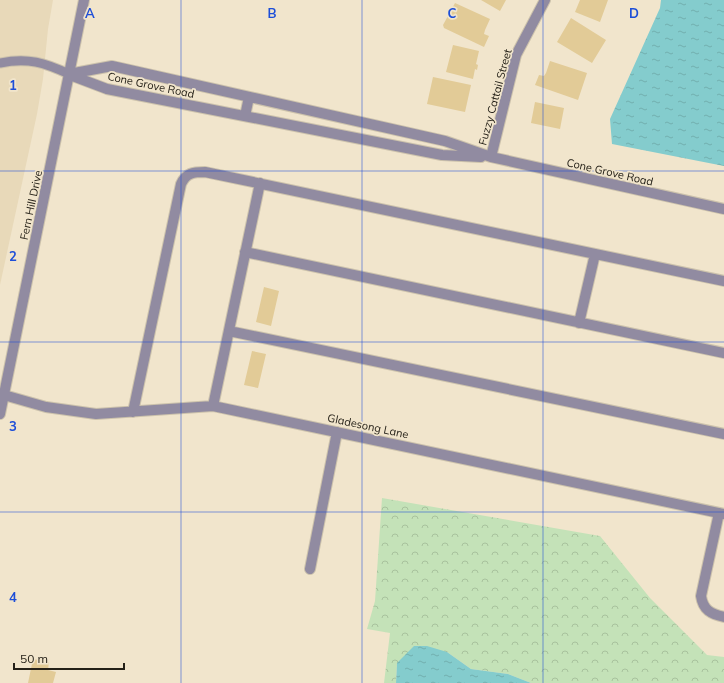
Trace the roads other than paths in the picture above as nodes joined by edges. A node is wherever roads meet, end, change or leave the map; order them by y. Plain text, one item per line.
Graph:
1 (84, 0) edge
2 (545, 0) edge
3 (0, 62) edge
4 (70, 74) junction
5 (249, 97) junction
6 (245, 116) junction
7 (491, 157) junction
8 (260, 183) junction
9 (724, 209) edge
10 (245, 252) junction
11 (594, 254) junction
12 (724, 281) edge
13 (579, 323) junction
14 (229, 331) junction
15 (724, 353) edge
16 (2, 395) edge
17 (213, 406) junction
18 (133, 412) junction
19 (0, 414) edge
20 (337, 432) junction
21 (724, 434) edge
22 (722, 514) edge
23 (310, 568) dead end
24 (724, 617) edge

1 - 4 street, Fern Hill Drive
2 - 7 street, Fuzzy Cattail Street
3 - 4 lane
4 - 5 street, Cone Grove Road
4 - 6 street, Cone Grove Road
4 - 16 street, Fern Hill Drive
5 - 6 street
5 - 7 street, Cone Grove Road
6 - 7 street, Cone Grove Road
7 - 9 street, Cone Grove Road
8 - 10 street
8 - 11 street
8 - 18 street
10 - 13 street
10 - 14 street
11 - 12 street
11 - 13 street
13 - 15 street
14 - 17 street
14 - 21 street
16 - 18 street, Gladesong Lane
16 - 19 street, Fern Hill Drive
17 - 18 street, Gladesong Lane
17 - 20 street, Gladesong Lane
20 - 22 street, Gladesong Lane
20 - 23 street
22 - 24 street

